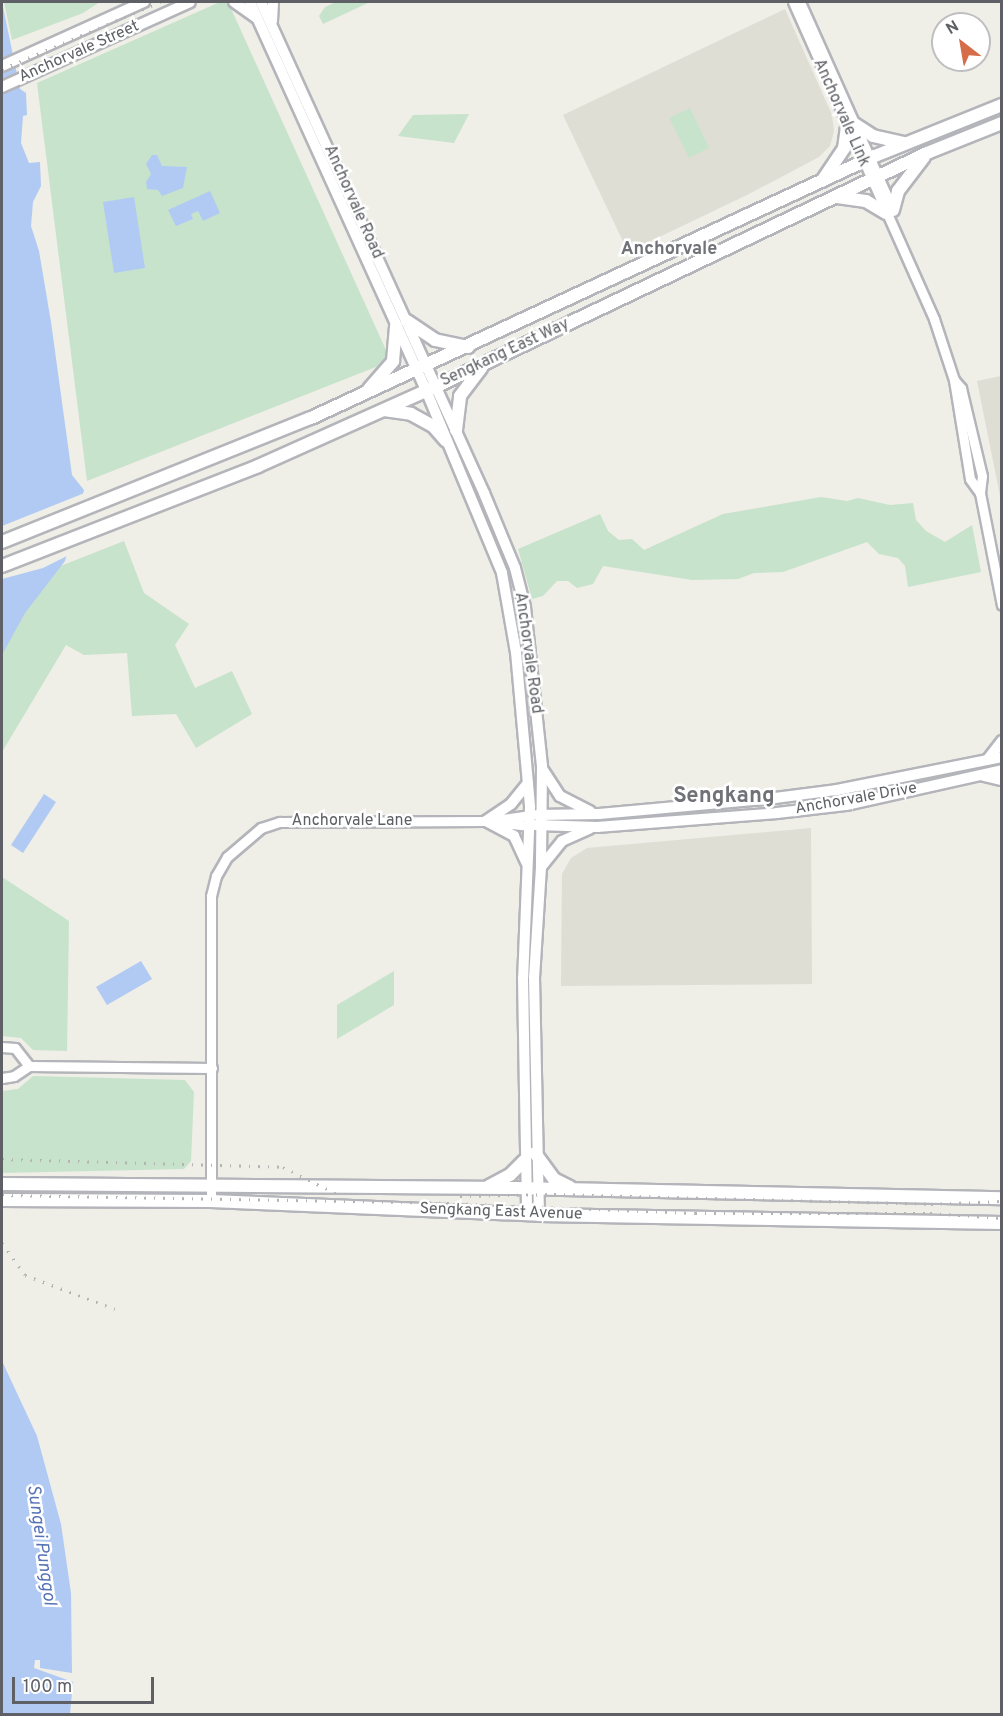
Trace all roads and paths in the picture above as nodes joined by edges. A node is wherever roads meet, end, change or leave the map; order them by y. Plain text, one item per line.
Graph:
1 (144, 2) edge
2 (190, 2) edge
3 (234, 2) edge
4 (250, 2) edge
5 (261, 2) edge
6 (273, 2) edge
7 (793, 2) edge
8 (800, 2) edge
9 (259, 20) junction
10 (273, 24) junction
11 (2, 66) edge
12 (2, 87) edge
13 (1002, 105) edge
14 (1002, 123) edge
15 (850, 125) junction
16 (905, 143) junction
17 (927, 153) junction
18 (866, 160) junction
19 (875, 178) junction
20 (821, 182) junction
21 (834, 197) junction
22 (891, 215) junction
23 (402, 324) junction
24 (471, 347) junction
25 (488, 361) junction
26 (423, 370) junction
27 (431, 388) junction
28 (359, 397) junction
29 (382, 410) junction
30 (456, 430) junction
31 (446, 441) junction
32 (2, 542) edge
33 (2, 566) edge
34 (1002, 605) edge
35 (1002, 741) edge
36 (1002, 757) edge
37 (988, 759) junction
38 (542, 766) junction
39 (1002, 770) edge
40 (981, 775) junction
41 (1002, 780) edge
42 (528, 783) junction
43 (599, 814) junction
44 (530, 820) junction
45 (542, 820) junction
46 (486, 821) junction
47 (597, 827) junction
48 (526, 862) junction
49 (541, 867) junction
50 (2, 1047) edge
51 (29, 1066) junction
52 (212, 1068) junction
53 (2, 1078) edge
54 (535, 1153) junction
55 (524, 1161) junction
56 (2, 1184) edge
57 (211, 1185) junction
58 (485, 1187) junction
59 (532, 1189) junction
60 (578, 1189) junction
61 (1002, 1198) edge
62 (2, 1200) edge
63 (211, 1201) junction
64 (533, 1214) junction
65 (1002, 1223) edge

1 - 11 street, Anchorvale Street
2 - 12 street, Anchorvale Street
3 - 9 street
4 - 9 street, Anchorvale Road
5 - 10 street, Anchorvale Road
6 - 10 street
7 - 15 street, Anchorvale Link
8 - 15 street, Anchorvale Link
9 - 23 street, Anchorvale Road
10 - 23 street, Anchorvale Road
13 - 16 main road, Sengkang East Way
14 - 17 main road, Sengkang East Way
15 - 16 main road
15 - 18 street, Anchorvale Link
15 - 20 main road
16 - 18 main road, Sengkang East Way
17 - 19 main road, Sengkang East Way
17 - 22 main road
18 - 19 street, Anchorvale Link
18 - 20 main road, Sengkang East Way
19 - 21 main road, Sengkang East Way
19 - 22 street, Anchorvale Link
20 - 24 main road, Sengkang East Way
21 - 22 main road
21 - 25 main road, Sengkang East Way
22 - 34 street, Anchorvale Link
23 - 24 main road
23 - 26 street, Anchorvale Road
23 - 28 main road
24 - 26 main road, Sengkang East Way
25 - 27 main road, Sengkang East Way
25 - 30 main road
26 - 27 street, Anchorvale Road
26 - 28 main road, Sengkang East Way
27 - 29 main road, Sengkang East Way
27 - 30 street, Anchorvale Road
27 - 31 street, Anchorvale Road
28 - 32 main road, Sengkang East Way
29 - 31 main road
29 - 33 main road, Sengkang East Way
30 - 38 street, Anchorvale Road
31 - 42 street, Anchorvale Road
35 - 37 street
36 - 37 street, Anchorvale Drive
37 - 43 street, Anchorvale Drive
38 - 43 street
38 - 45 street, Anchorvale Road
39 - 40 street, Anchorvale Drive
40 - 41 street
40 - 47 street, Anchorvale Drive
42 - 44 street, Anchorvale Road
42 - 46 street
43 - 45 street, Anchorvale Drive
44 - 45 street, Anchorvale Drive
44 - 46 street, Anchorvale Lane
44 - 48 street, Anchorvale Road
45 - 47 street, Anchorvale Drive
45 - 49 street, Anchorvale Road
46 - 48 street
46 - 52 street, Anchorvale Lane
47 - 49 street
48 - 55 street, Anchorvale Road
49 - 54 street, Anchorvale Road
50 - 51 street
51 - 52 street
51 - 53 street
52 - 57 street, Anchorvale Lane
54 - 59 street, Anchorvale Road
54 - 60 main road
55 - 58 main road
55 - 59 street, Anchorvale Road
56 - 57 main road, Sengkang East Avenue
57 - 58 main road, Sengkang East Avenue
57 - 63 street, Anchorvale Lane
58 - 59 main road, Sengkang East Avenue
59 - 60 main road, Sengkang East Avenue
59 - 64 street, Anchorvale Road
60 - 61 main road, Sengkang East Avenue
62 - 63 main road, Sengkang East Avenue
63 - 64 main road, Sengkang East Avenue
64 - 65 main road, Sengkang East Avenue

